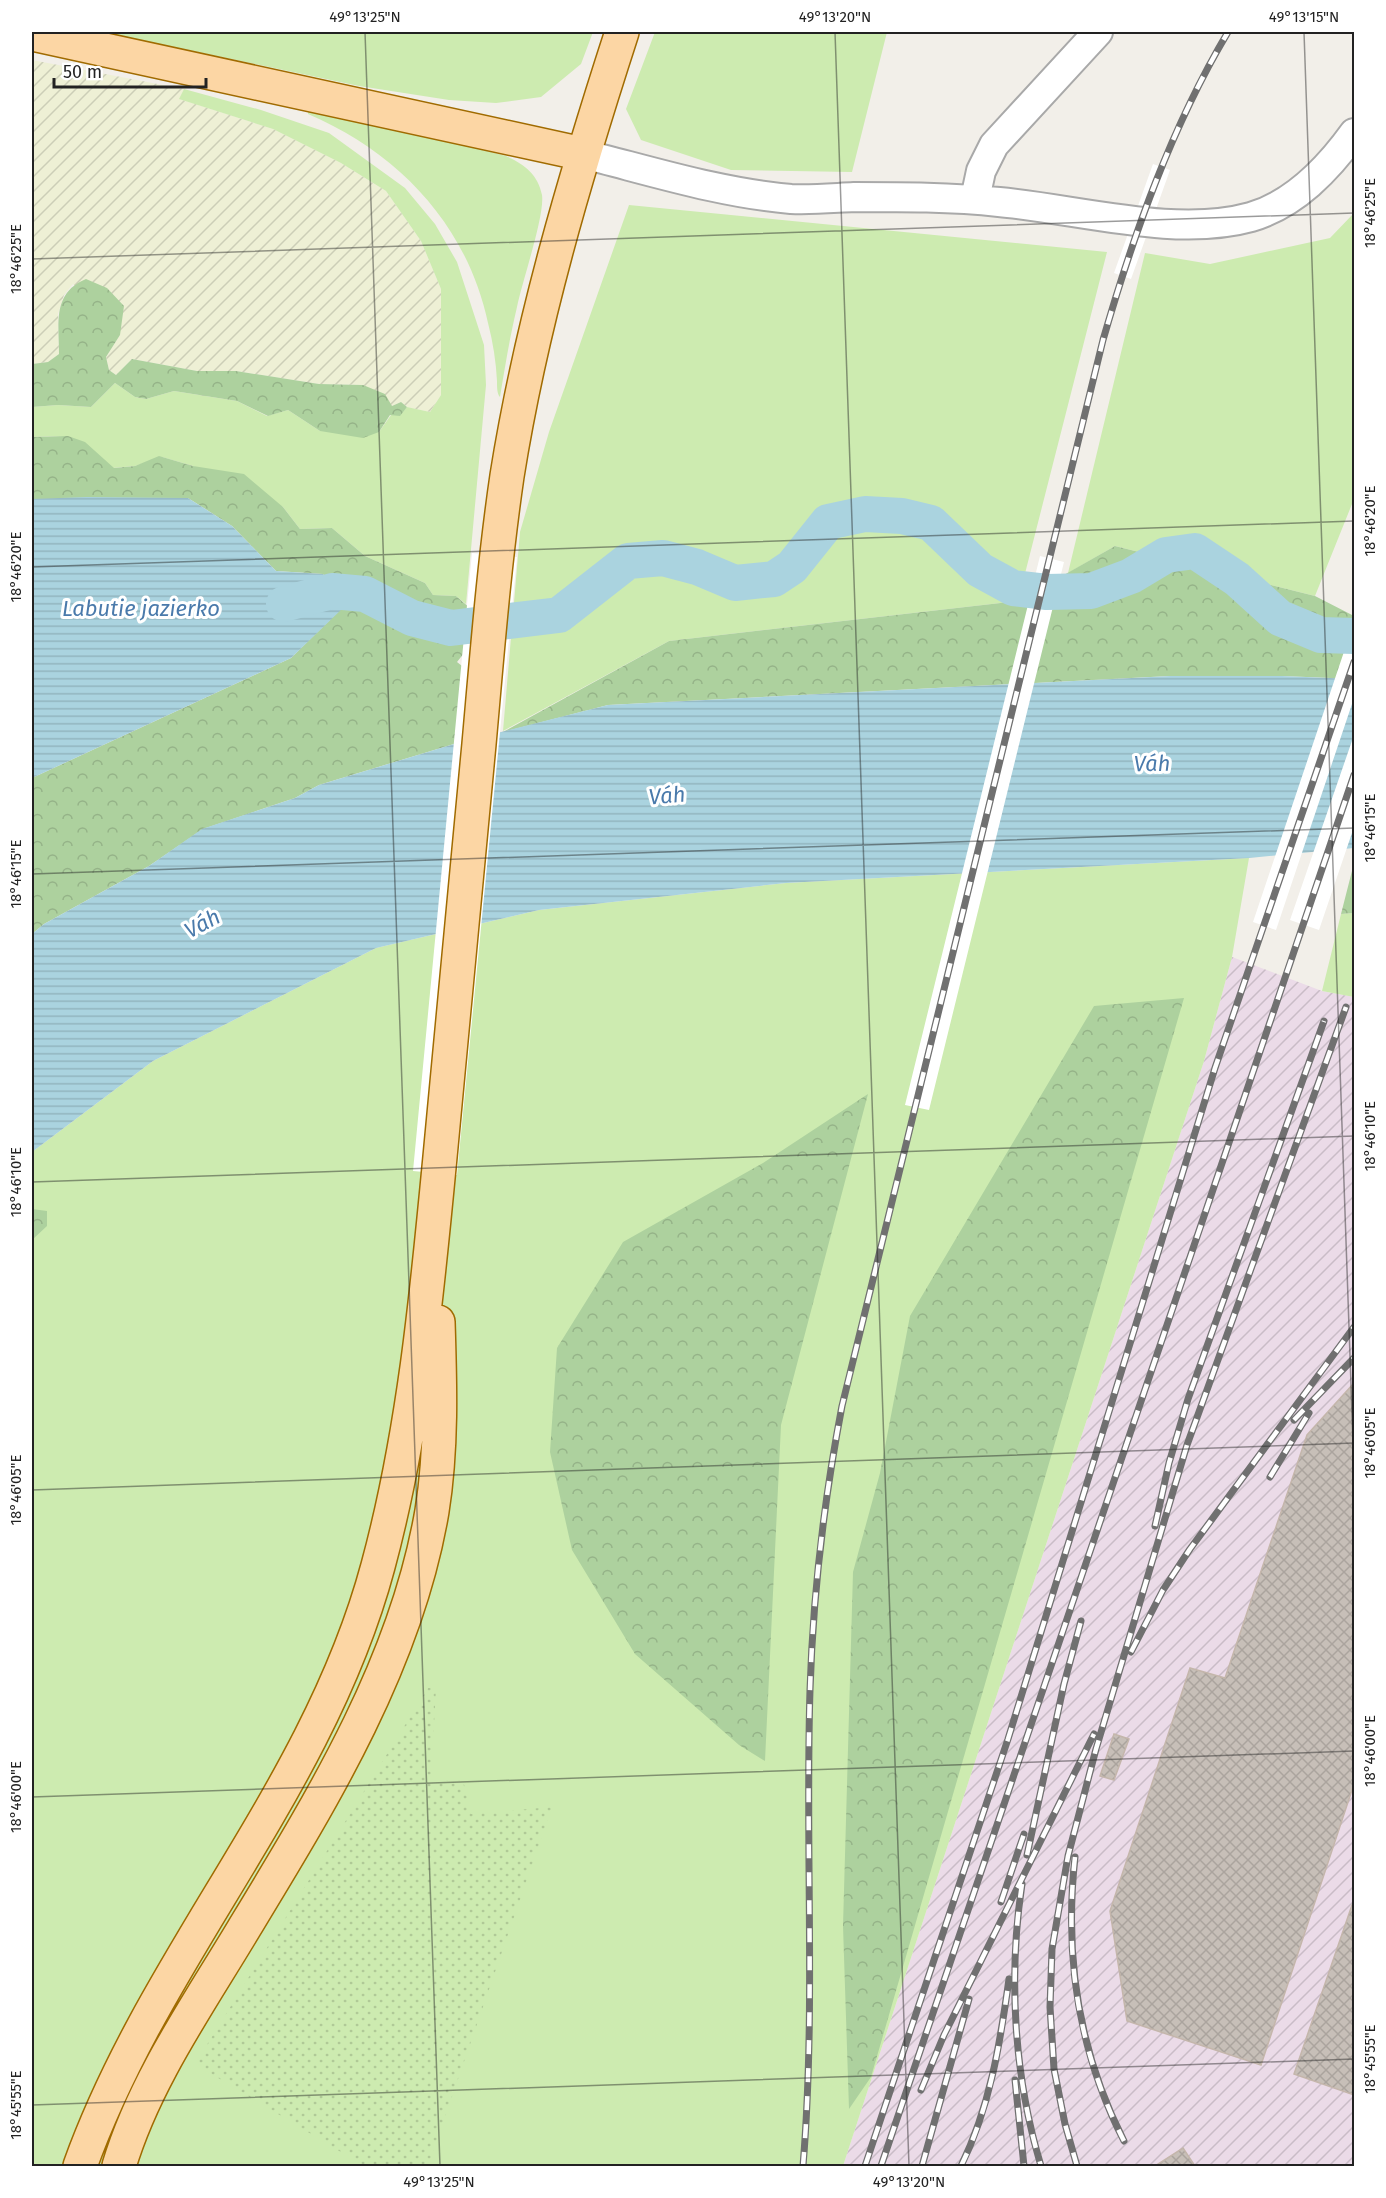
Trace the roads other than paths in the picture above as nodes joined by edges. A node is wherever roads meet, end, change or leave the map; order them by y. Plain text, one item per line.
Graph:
1 (622, 32) edge
2 (1098, 32) edge
3 (32, 34) edge
4 (1354, 133) edge
5 (583, 154) junction
6 (975, 199) junction
7 (434, 1233) junction
8 (120, 2164) edge
9 (80, 2166) edge

1 - 5 main road
2 - 6 street
3 - 5 main road
4 - 6 street
5 - 6 street
5 - 7 main road
7 - 8 main road
7 - 9 main road

